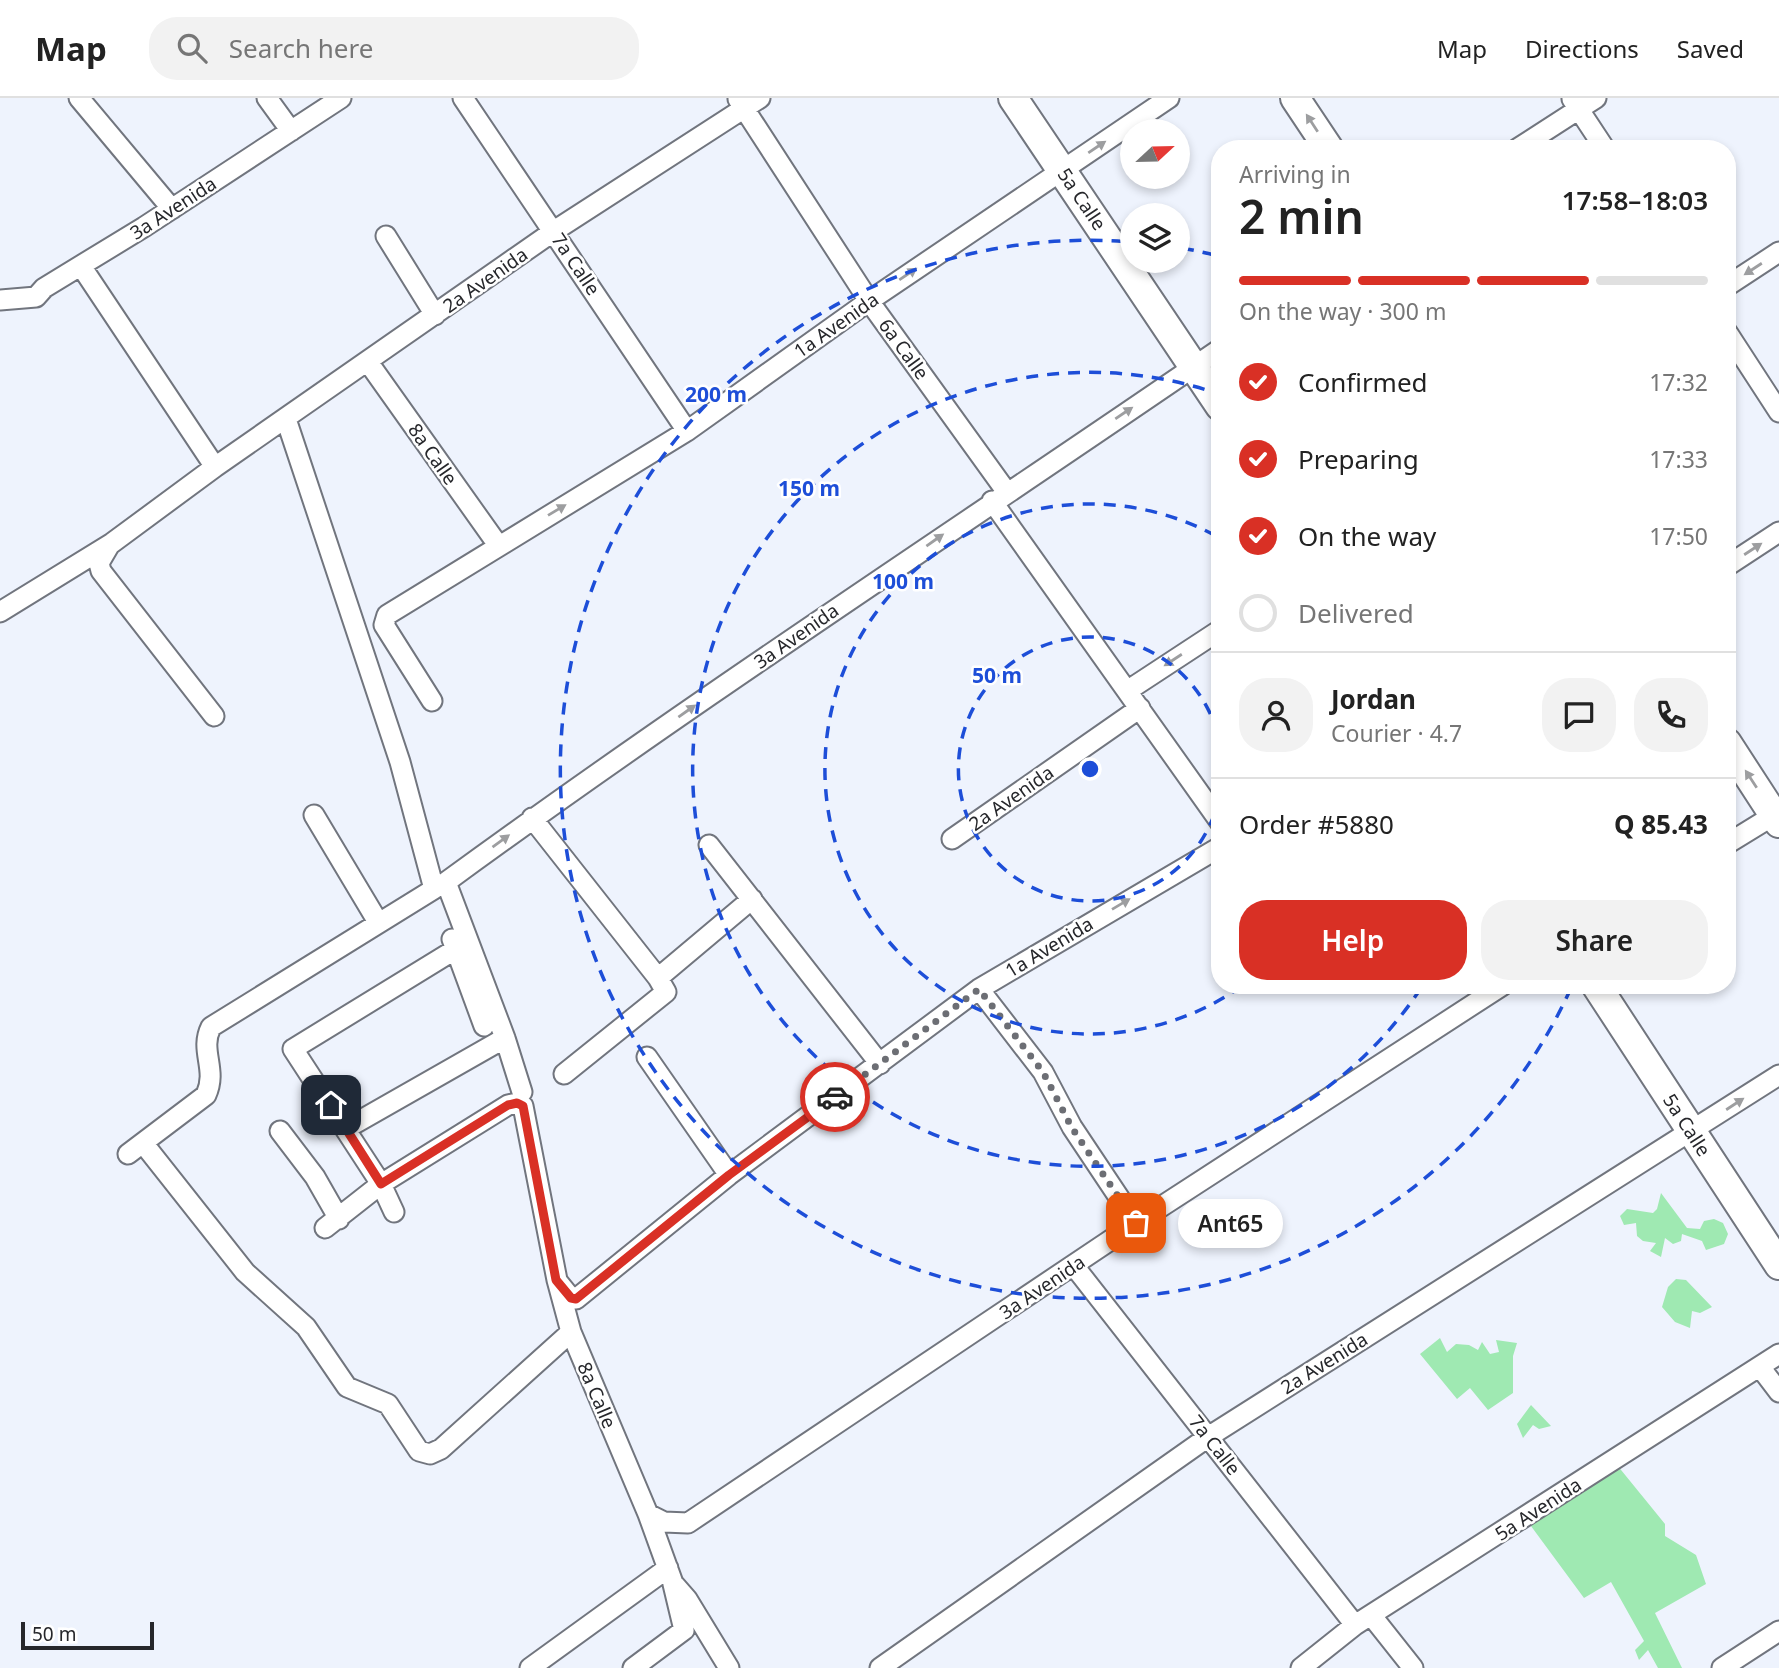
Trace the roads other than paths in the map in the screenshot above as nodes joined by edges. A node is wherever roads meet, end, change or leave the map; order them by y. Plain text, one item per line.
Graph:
1 (79, 98) edge
2 (267, 98) edge
3 (341, 98) edge
4 (463, 98) edge
5 (1013, 98) edge
6 (1169, 98) edge
7 (1295, 98) edge
8 (1596, 98) edge
9 (747, 101) edge
10 (1575, 104) edge
11 (291, 131) junction
12 (1323, 140) edge
13 (1529, 140) edge
14 (1599, 140) edge
15 (1062, 170) junction
16 (172, 209) junction
17 (554, 232) junction
18 (386, 236) dead end
19 (1779, 253) edge
20 (81, 266) junction
21 (1736, 280) edge
22 (0, 300) edge
23 (869, 301) junction
24 (435, 315) junction
25 (1736, 346) edge
26 (1211, 355) edge
27 (368, 362) junction
28 (1194, 366) junction
29 (1211, 392) edge
30 (1779, 412) edge
31 (286, 419) junction
32 (687, 431) junction
33 (215, 467) junction
34 (999, 496) junction
35 (1779, 532) edge
36 (112, 543) junction
37 (498, 545) junction
38 (1736, 560) edge
39 (0, 612) edge
40 (1211, 636) edge
41 (1127, 691) junction
42 (432, 701) dead end
43 (1140, 708) junction
44 (214, 716) dead end
45 (1736, 756) edge
46 (1211, 809) edge
47 (314, 815) dead end
48 (1777, 817) edge
49 (532, 818) junction
50 (952, 839) dead end
51 (1736, 839) edge
52 (709, 845) dead end
53 (1211, 852) edge
54 (436, 881) junction
55 (752, 900) junction
56 (378, 922) junction
57 (456, 949) junction
58 (658, 978) junction
59 (979, 989) junction
60 (1489, 994) edge
61 (1602, 994) edge
62 (484, 1026) dead end
63 (505, 1038) junction
64 (647, 1057) dead end
65 (880, 1064) junction
66 (564, 1074) dead end
67 (1779, 1076) edge
68 (520, 1097) junction
69 (347, 1128) junction
70 (280, 1131) dead end
71 (1692, 1132) junction
72 (729, 1175) junction
73 (381, 1184) junction
74 (394, 1212) dead end
75 (1136, 1223) junction
76 (1779, 1265) edge
77 (1074, 1266) junction
78 (556, 1280) junction
79 (571, 1332) junction
80 (1779, 1354) edge
81 (1760, 1367) junction
82 (1779, 1392) edge
83 (1208, 1437) junction
84 (648, 1514) junction
85 (670, 1575) junction
86 (1363, 1620) junction
87 (1779, 1631) edge
88 (530, 1668) edge
89 (633, 1668) edge
90 (729, 1668) edge
91 (880, 1668) edge
92 (1301, 1668) edge
93 (1413, 1668) edge
94 (1722, 1668) edge

1 - 16 street
2 - 11 street
3 - 11 street, 3a Avenida
4 - 17 street, 7a Calle
5 - 15 street, 5a Calle
15 -> 6 street, 1a Avenida
12 -> 7 street
8 - 10 street
9 - 17 street, 2a Avenida
9 - 23 street, 6a Calle
10 - 13 street
10 - 14 street
11 - 16 street, 3a Avenida
23 -> 15 street, 1a Avenida
15 - 28 street, 5a Calle
16 - 20 street, 3a Avenida
17 - 24 street, 2a Avenida
17 - 32 street, 7a Calle
18 - 24 street
19 -> 21 street
20 - 22 street, 3a Avenida
20 - 33 street
23 - 32 street, 1a Avenida
23 - 34 street, 6a Calle
24 - 27 street, 2a Avenida
25 - 30 street
26 - 28 street, 3a Avenida
27 - 31 street, 2a Avenida
27 - 37 street, 8a Calle
28 - 29 street, 5a Calle
34 -> 28 street, 3a Avenida
31 - 33 street, 2a Avenida
31 - 54 street
37 -> 32 street, 1a Avenida
33 - 36 street, 2a Avenida
34 - 41 street, 6a Calle
49 -> 34 street, 3a Avenida
38 -> 35 street
36 - 39 street, 2a Avenida
36 - 44 street
37 - 42 street, 1a Avenida
40 -> 41 street
41 - 43 street, 6a Calle
43 - 46 street, 6a Calle
43 - 50 street, 2a Avenida
48 -> 45 street
47 - 56 street
48 - 51 street
54 -> 49 street, 3a Avenida
49 - 58 street
52 - 55 street
59 -> 53 street, 1a Avenida
54 - 56 street, 3a Avenida
54 - 57 street
54 - 63 street, 8a Calle
55 - 58 street
55 - 65 street
56 - 79 street, 3a Avenida
57 - 62 street
57 - 69 street
58 - 66 street
59 - 65 street, 1a Avenida
59 - 75 street
60 - 75 street, 3a Avenida
61 - 71 street, 5a Calle
63 - 68 street, 8a Calle
63 - 69 street
64 - 72 street
65 - 72 street, 1a Avenida
71 -> 67 street, 2a Avenida
68 - 73 street
68 - 78 street, 8a Calle
69 - 73 street
70 - 73 street
71 - 76 street, 5a Calle
71 - 83 street, 2a Avenida
72 - 78 street, 1a Avenida
73 - 74 street
75 - 77 street, 3a Avenida
77 - 83 street, 7a Calle
77 - 84 street, 3a Avenida
78 - 79 street, 8a Calle
79 - 84 street, 8a Calle
80 - 81 street, 5a Avenida
81 - 82 street
81 - 86 street, 5a Avenida
83 - 86 street, 7a Calle
83 - 91 street, 2a Avenida
84 - 85 street, 8a Calle
85 - 88 street
85 - 89 street
85 - 90 street, 8a Calle
86 - 92 street, 5a Avenida
86 - 93 street, 7a Calle
87 - 94 street

